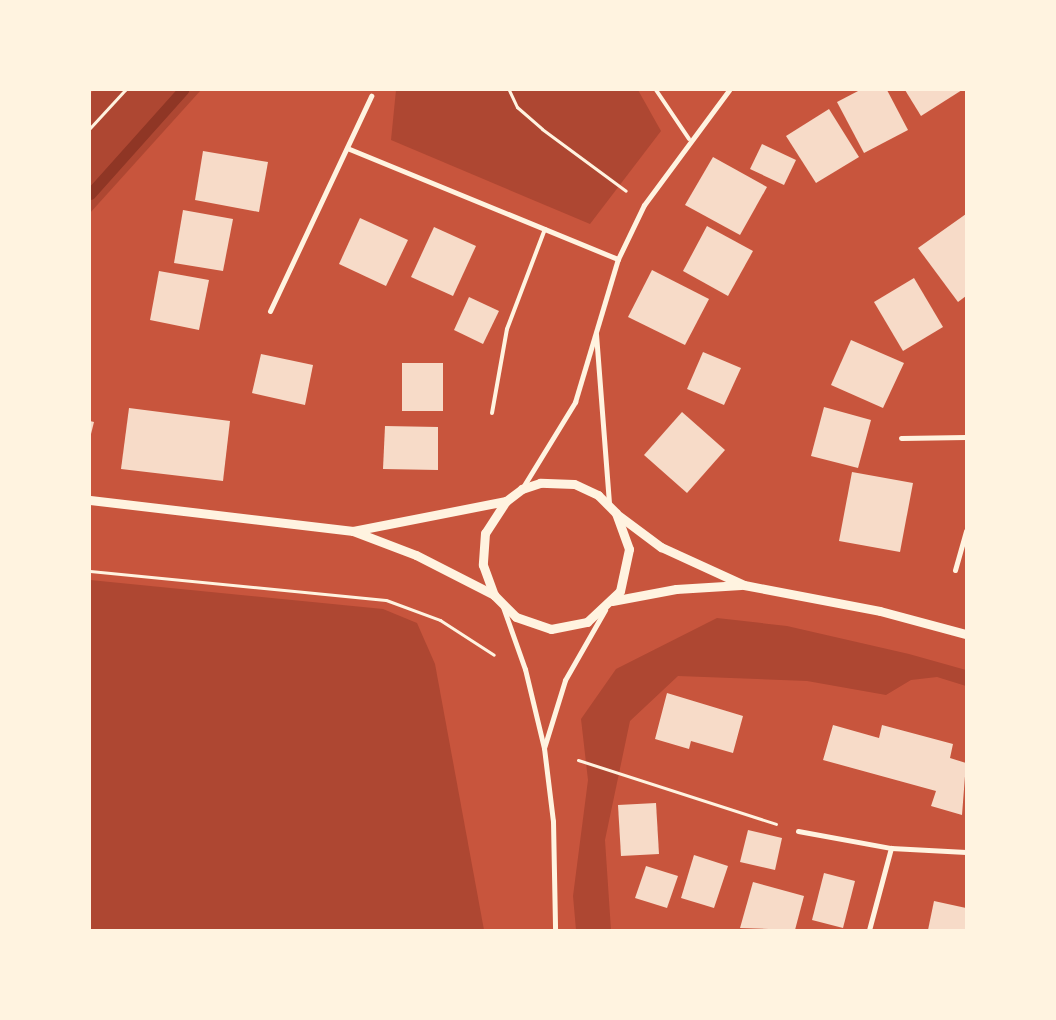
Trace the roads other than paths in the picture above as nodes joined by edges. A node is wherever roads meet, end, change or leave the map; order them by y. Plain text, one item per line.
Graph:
1 (656, 90) edge
2 (729, 90) edge
3 (371, 96) dead end
4 (689, 139) junction
5 (347, 148) junction
6 (545, 229) junction
7 (618, 259) junction
8 (270, 311) dead end
9 (596, 328) junction
10 (492, 413) dead end
11 (966, 437) edge
12 (901, 438) dead end
13 (522, 490) junction
14 (90, 500) edge
15 (506, 501) junction
16 (609, 504) junction
17 (616, 513) junction
18 (353, 531) junction
19 (966, 531) edge
20 (954, 570) dead end
21 (744, 585) junction
22 (494, 595) junction
23 (612, 602) junction
24 (502, 606) junction
25 (605, 609) junction
26 (966, 634) edge
27 (544, 748) junction
28 (798, 831) road end
29 (890, 848) junction
30 (966, 852) edge
31 (554, 930) edge
32 (869, 930) edge

1 - 4 lane
2 - 4 street
3 - 5 street
4 - 7 street
5 - 6 street
5 - 8 street
6 - 7 street
6 - 10 lane
7 - 9 street
9 - 13 street
9 - 16 street
11 - 12 street
13 - 15 street
13 - 16 street
14 - 18 street
15 - 18 street
15 - 22 street
16 - 17 street
17 - 21 street
17 - 23 street
18 - 22 street
19 - 20 street
21 - 23 street
21 - 26 street
22 - 24 street
23 - 25 street
24 - 25 street
24 - 27 street
25 - 27 street
27 - 31 street
28 - 29 street
29 - 30 street
29 - 32 street

